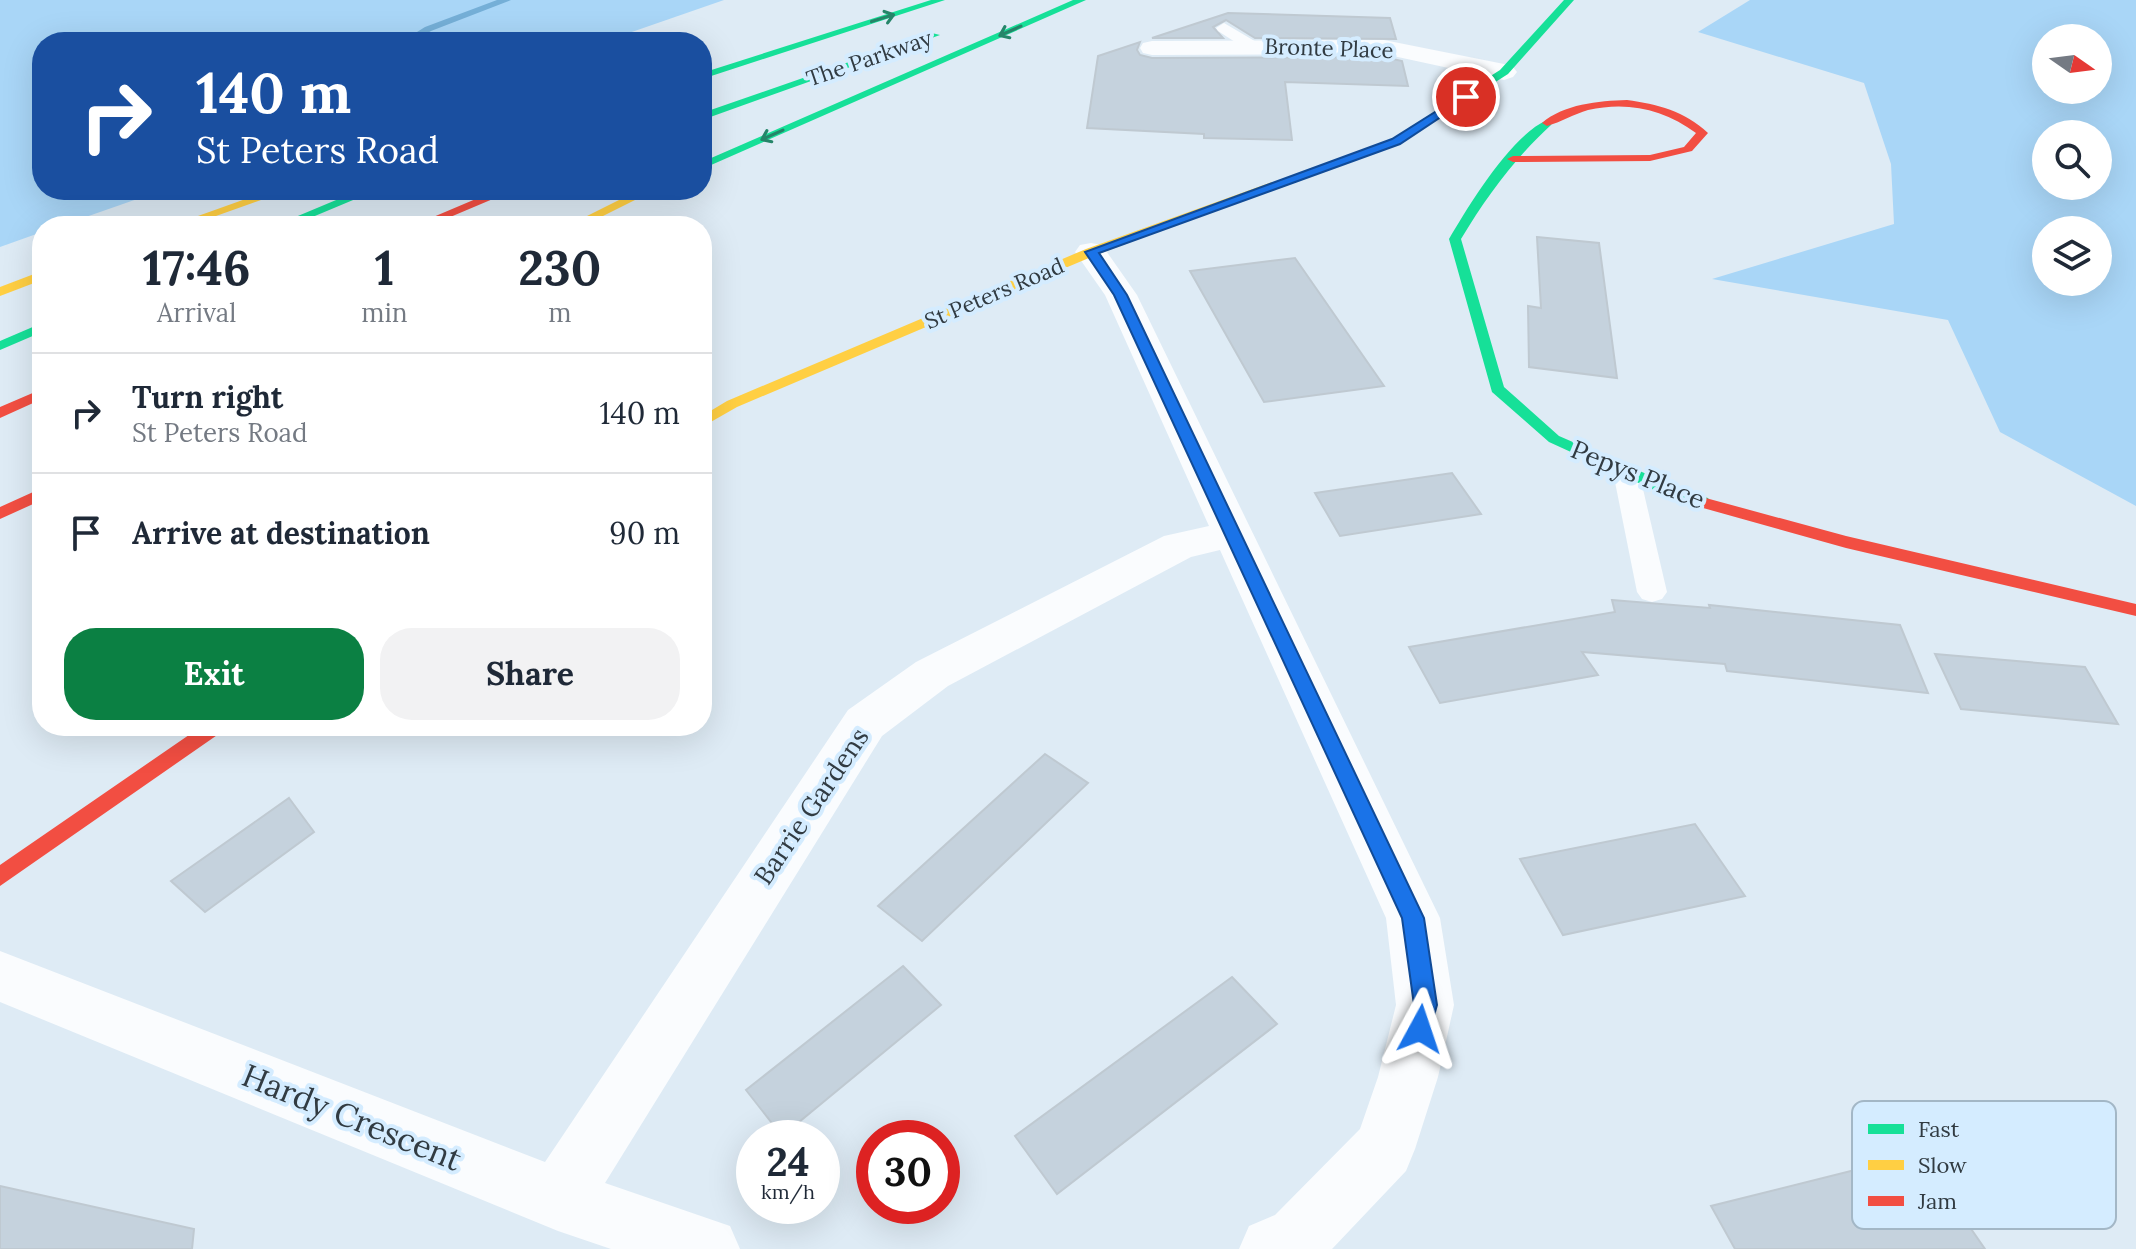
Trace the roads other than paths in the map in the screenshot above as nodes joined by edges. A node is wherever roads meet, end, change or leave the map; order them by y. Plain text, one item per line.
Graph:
1 (940, 0) edge
2 (1081, 0) edge
3 (1569, 0) edge
4 (1224, 28) dead end
5 (840, 31) junction
6 (946, 32) dead end
7 (1252, 46) junction
8 (1152, 48) dead end
9 (712, 58) edge
10 (1504, 72) junction
11 (712, 73) edge
12 (712, 114) edge
13 (1513, 159) junction
14 (712, 162) edge
15 (253, 200) edge
16 (346, 200) edge
17 (483, 200) edge
18 (628, 200) edge
19 (206, 216) edge
20 (305, 216) edge
21 (443, 216) edge
22 (594, 216) edge
23 (1091, 252) junction
24 (32, 279) edge
25 (0, 292) edge
26 (32, 332) edge
27 (0, 346) edge
28 (32, 398) edge
29 (0, 413) edge
30 (712, 416) edge
31 (1626, 472) junction
32 (32, 498) edge
33 (0, 514) edge
34 (1233, 534) junction
35 (1652, 592) dead end
36 (2136, 610) edge
37 (202, 736) edge
38 (0, 877) edge
39 (0, 976) edge
40 (558, 1199) junction
41 (707, 1249) edge
42 (1272, 1249) edge

5 -> 1 main road, The Parkway
2 -> 14 main road
3 - 10 main road, St Peters Road
4 - 7 lane
5 - 9 main road
5 - 11 main road, The Parkway
6 - 12 main road, The Parkway
7 - 8 street, Bronte Place
7 - 10 street, Bronte Place
10 - 23 main road, St Peters Road
13 - 13 main road, Pepys Place
13 - 31 main road, Pepys Place
15 - 19 main road
16 - 20 main road
17 - 21 main road
18 - 22 main road
23 - 30 main road, St Peters Road
23 - 34 street
24 - 25 main road
26 - 27 main road
28 - 29 main road
31 - 35 lane
31 - 36 main road, Pepys Place
32 - 33 main road
34 - 40 street, Barrie Gardens
34 - 42 street
37 - 38 main road
39 - 40 street, Hardy Crescent
40 - 41 street, Hardy Crescent

